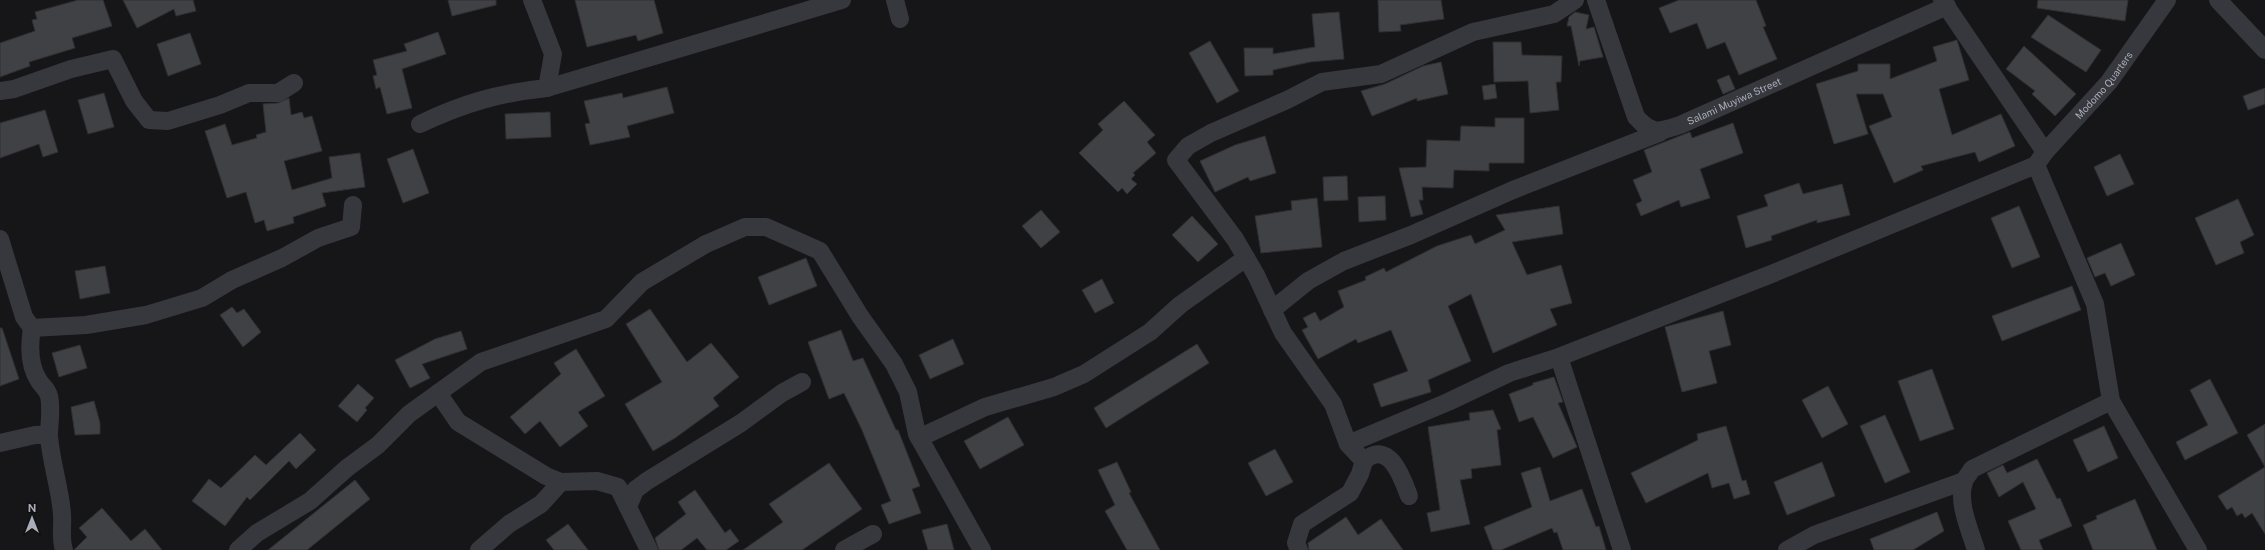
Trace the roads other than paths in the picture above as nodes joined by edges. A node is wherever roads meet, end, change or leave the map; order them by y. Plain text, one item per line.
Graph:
1 (532, 0) edge
2 (842, 0) edge
3 (895, 0) edge
4 (1575, 0) edge
5 (1596, 0) edge
6 (2167, 0) edge
7 (2218, 0) edge
8 (1944, 3) edge
9 (900, 19) dead end
10 (2265, 50) edge
11 (294, 83) dead end
12 (547, 88) junction
13 (0, 91) edge
14 (420, 124) dead end
15 (1661, 132) junction
16 (2040, 159) junction
17 (353, 205) dead end
18 (0, 239) edge
19 (1246, 258) junction
20 (1272, 310) junction
21 (32, 328) junction
22 (1559, 358) junction
23 (802, 382) dead end
24 (438, 393) junction
25 (2111, 401) junction
26 (49, 435) junction
27 (919, 438) junction
28 (0, 443) edge
29 (1348, 444) junction
30 (1364, 461) junction
31 (1964, 481) junction
32 (561, 482) junction
33 (1409, 496) dead end
34 (632, 498) junction
35 (873, 534) dead end
36 (64, 550) edge
37 (238, 550) edge
38 (479, 550) edge
39 (649, 550) edge
40 (844, 550) edge
41 (982, 550) edge
42 (1299, 550) edge
43 (1622, 550) edge
44 (1787, 550) edge
45 (1976, 550) edge
46 (2198, 550) edge

1 - 12 street
2 - 12 street
3 - 9 street
4 - 19 street
5 - 15 street
6 - 16 street, Modomo Quarters
7 - 10 street
8 - 15 street, Salami Muyiwa Street
8 - 16 street
11 - 13 street
12 - 14 street
15 - 20 street, Salami Muyiwa Street
16 - 22 street
16 - 25 street
17 - 21 street
18 - 21 street
19 - 20 street
19 - 27 street
20 - 29 street
21 - 26 street
22 - 29 street
22 - 43 street
23 - 34 street
24 - 27 street
24 - 32 street
24 - 37 street
25 - 31 street
25 - 46 street
26 - 28 street
26 - 36 street
27 - 41 street
29 - 30 street
30 - 33 street
30 - 42 street
31 - 44 street
31 - 45 street
32 - 34 street
32 - 38 street
34 - 39 street
35 - 40 street

